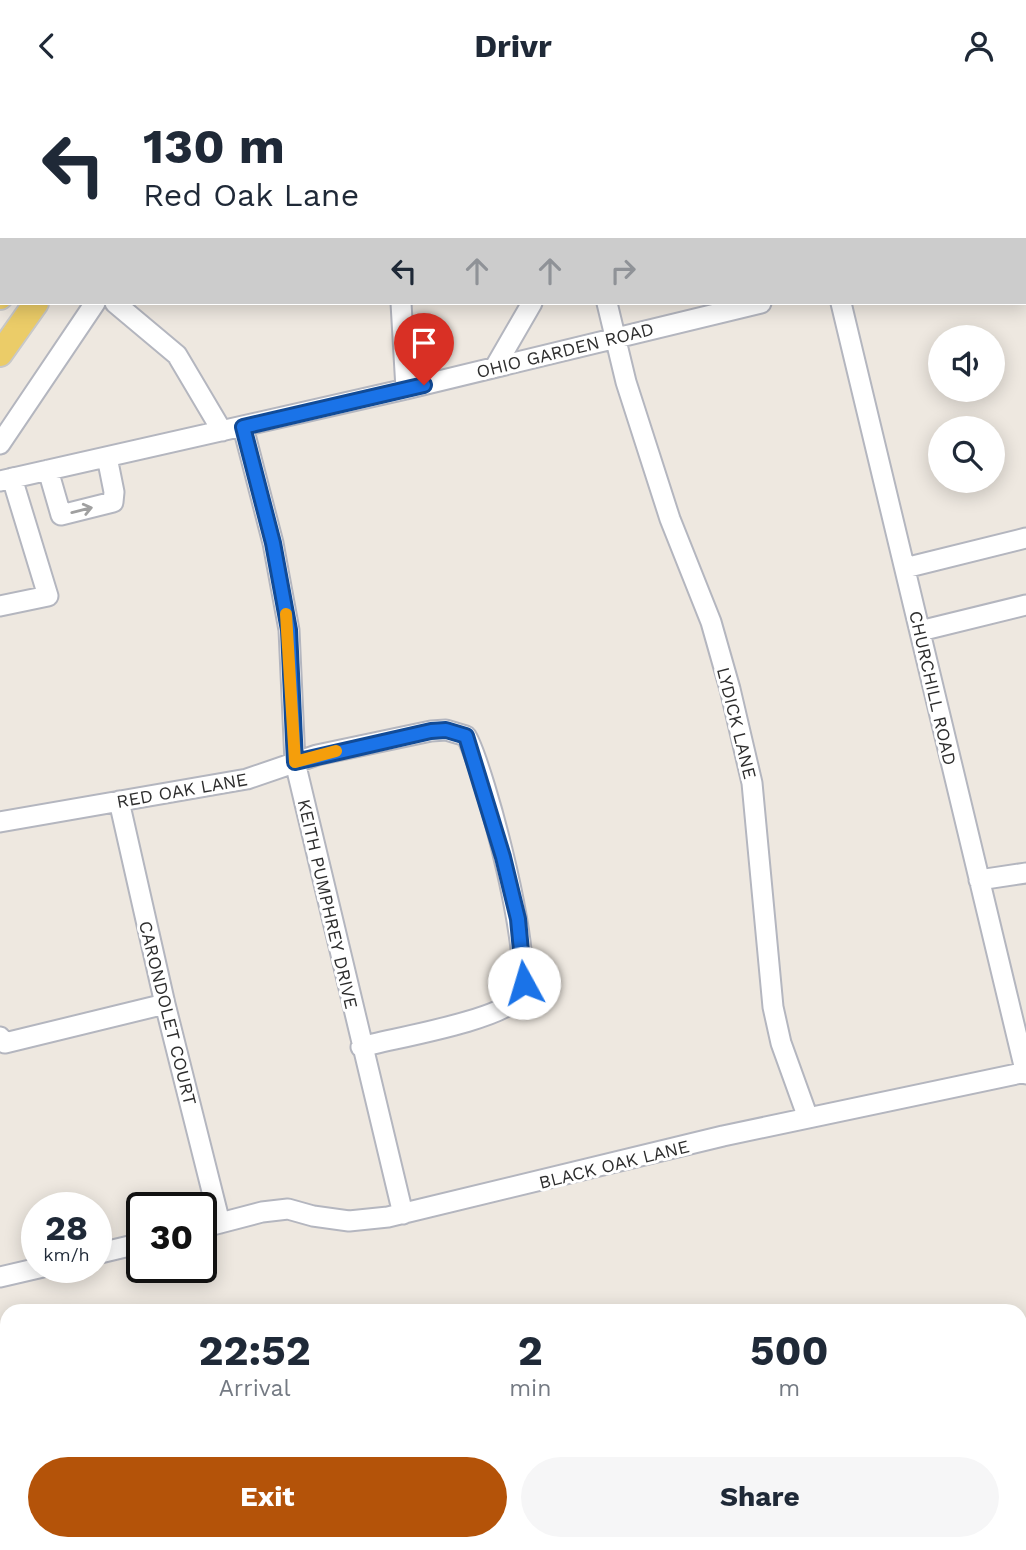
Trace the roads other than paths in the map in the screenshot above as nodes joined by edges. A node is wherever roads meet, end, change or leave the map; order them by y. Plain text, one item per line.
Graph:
1 (35, 305) edge
2 (94, 305) edge
3 (401, 305) edge
4 (531, 305) edge
5 (607, 305) edge
6 (753, 305) edge
7 (841, 305) edge
8 (126, 306) edge
9 (615, 338) junction
10 (0, 354) edge
11 (495, 367) junction
12 (406, 389) junction
13 (243, 427) junction
14 (222, 431) junction
15 (0, 444) edge
16 (107, 457) junction
17 (48, 470) junction
18 (6, 479) edge
19 (1026, 538) edge
20 (905, 568) junction
21 (1026, 605) edge
22 (0, 606) edge
23 (920, 631) junction
24 (295, 762) junction
25 (119, 801) junction
26 (0, 821) edge
27 (1026, 873) edge
28 (979, 880) junction
29 (165, 1004) junction
30 (2, 1040) edge
31 (362, 1047) junction
32 (1026, 1072) edge
33 (808, 1118) junction
34 (204, 1192) edge
35 (403, 1214) junction
36 (217, 1224) edge
37 (21, 1272) edge
38 (0, 1277) edge

1 - 10 main road
2 - 15 street
3 - 12 street
4 - 11 street
5 - 9 street, LYDICK LANE
6 - 9 street, OHIO GARDEN ROAD
7 - 20 street, CHURCHILL ROAD
8 - 14 street
9 - 11 street, OHIO GARDEN ROAD
9 - 33 street, LYDICK LANE
11 - 12 street, OHIO GARDEN ROAD
12 - 13 street, OHIO GARDEN ROAD
13 - 14 street, OHIO GARDEN ROAD
13 - 24 street, KEITH PUMPHREY DRIVE
14 - 16 street, OHIO GARDEN ROAD
16 - 17 street, OHIO GARDEN ROAD
17 -> 16 street
17 - 18 street, OHIO GARDEN ROAD
18 - 22 street
19 - 20 street
20 - 23 street, CHURCHILL ROAD
21 - 23 street
23 - 28 street, CHURCHILL ROAD
24 - 25 street, RED OAK LANE
24 - 31 street, KEITH PUMPHREY DRIVE
24 - 31 street, RED OAK LANE
25 - 26 street, RED OAK LANE
25 - 29 street, CARONDOLET COURT
27 - 28 street
28 - 32 street, CHURCHILL ROAD
29 - 30 street
29 - 34 street, CARONDOLET COURT
31 - 35 street, KEITH PUMPHREY DRIVE
32 - 33 street, BLACK OAK LANE
33 - 35 street, BLACK OAK LANE
35 - 36 street, BLACK OAK LANE
37 - 38 street

